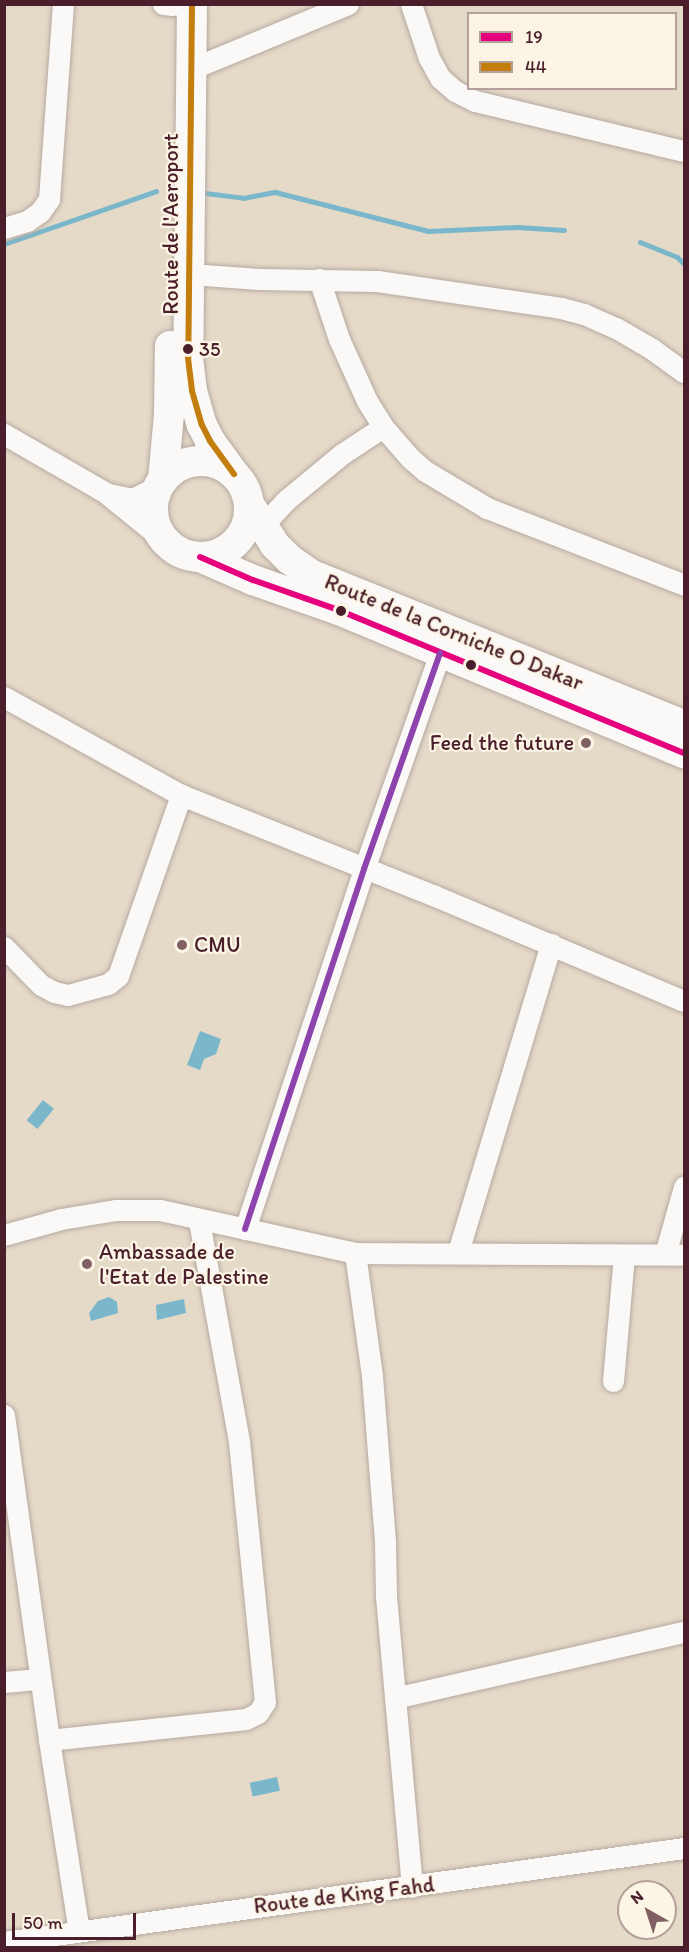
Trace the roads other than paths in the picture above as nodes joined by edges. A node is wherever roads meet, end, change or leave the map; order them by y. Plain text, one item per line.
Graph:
1 (63, 4) edge
2 (348, 4) edge
3 (411, 4) edge
4 (175, 5) edge
5 (191, 69) junction
6 (684, 151) edge
7 (4, 228) edge
8 (189, 274) junction
9 (319, 279) junction
10 (684, 372) edge
11 (383, 428) junction
12 (4, 434) edge
13 (234, 474) junction
14 (161, 483) junction
15 (106, 493) junction
16 (256, 515) junction
17 (166, 542) junction
18 (200, 557) junction
19 (684, 585) edge
20 (440, 653) junction
21 (4, 697) edge
22 (684, 725) edge
23 (684, 753) edge
24 (181, 795) junction
25 (364, 869) junction
26 (551, 944) junction
27 (4, 946) edge
28 (684, 1001) edge
29 (684, 1187) edge
30 (199, 1221) junction
31 (245, 1229) junction
32 (4, 1235) edge
33 (458, 1252) junction
34 (355, 1253) junction
35 (675, 1254) edge
36 (624, 1255) junction
37 (613, 1381) dead end
38 (4, 1415) edge
39 (684, 1632) edge
40 (40, 1678) junction
41 (4, 1682) edge
42 (395, 1698) junction
43 (49, 1740) junction
44 (684, 1848) edge
45 (412, 1887) junction
46 (79, 1931) junction
47 (4, 1942) edge

1 - 7 street
2 - 5 street
3 - 6 street
4 - 5 highway, Route de l'Aeroport
4 - 14 highway, Route de l'Aeroport
5 - 8 highway, Route de l'Aeroport
8 - 9 street
8 - 13 highway, Route de l'Aeroport
9 - 10 street
9 - 11 street
11 - 16 street
11 - 19 street
12 - 15 street
13 - 14 highway
13 - 16 highway
14 - 15 street
14 - 17 highway
15 - 17 street
16 - 18 highway
16 - 22 highway, Route de la Corniche O Dakar
17 - 18 highway
18 - 20 highway, Route de la Corniche O Dakar
20 - 23 highway, Route de la Corniche O Dakar
20 - 25 street
21 - 24 street
24 - 25 street
24 - 27 street
25 - 26 street
25 - 31 street
26 - 28 street
26 - 33 street
29 - 35 street
30 - 31 street
30 - 32 street
30 - 43 street
31 - 34 street
33 - 34 street
33 - 36 street
34 - 42 street
35 - 36 street
36 - 37 street
38 - 40 street
39 - 42 street
40 - 41 street
40 - 43 street
42 - 45 street
43 - 46 street
44 - 45 street, Route de King Fahd
45 - 46 street, Route de King Fahd
46 - 47 street, Route de King Fahd

